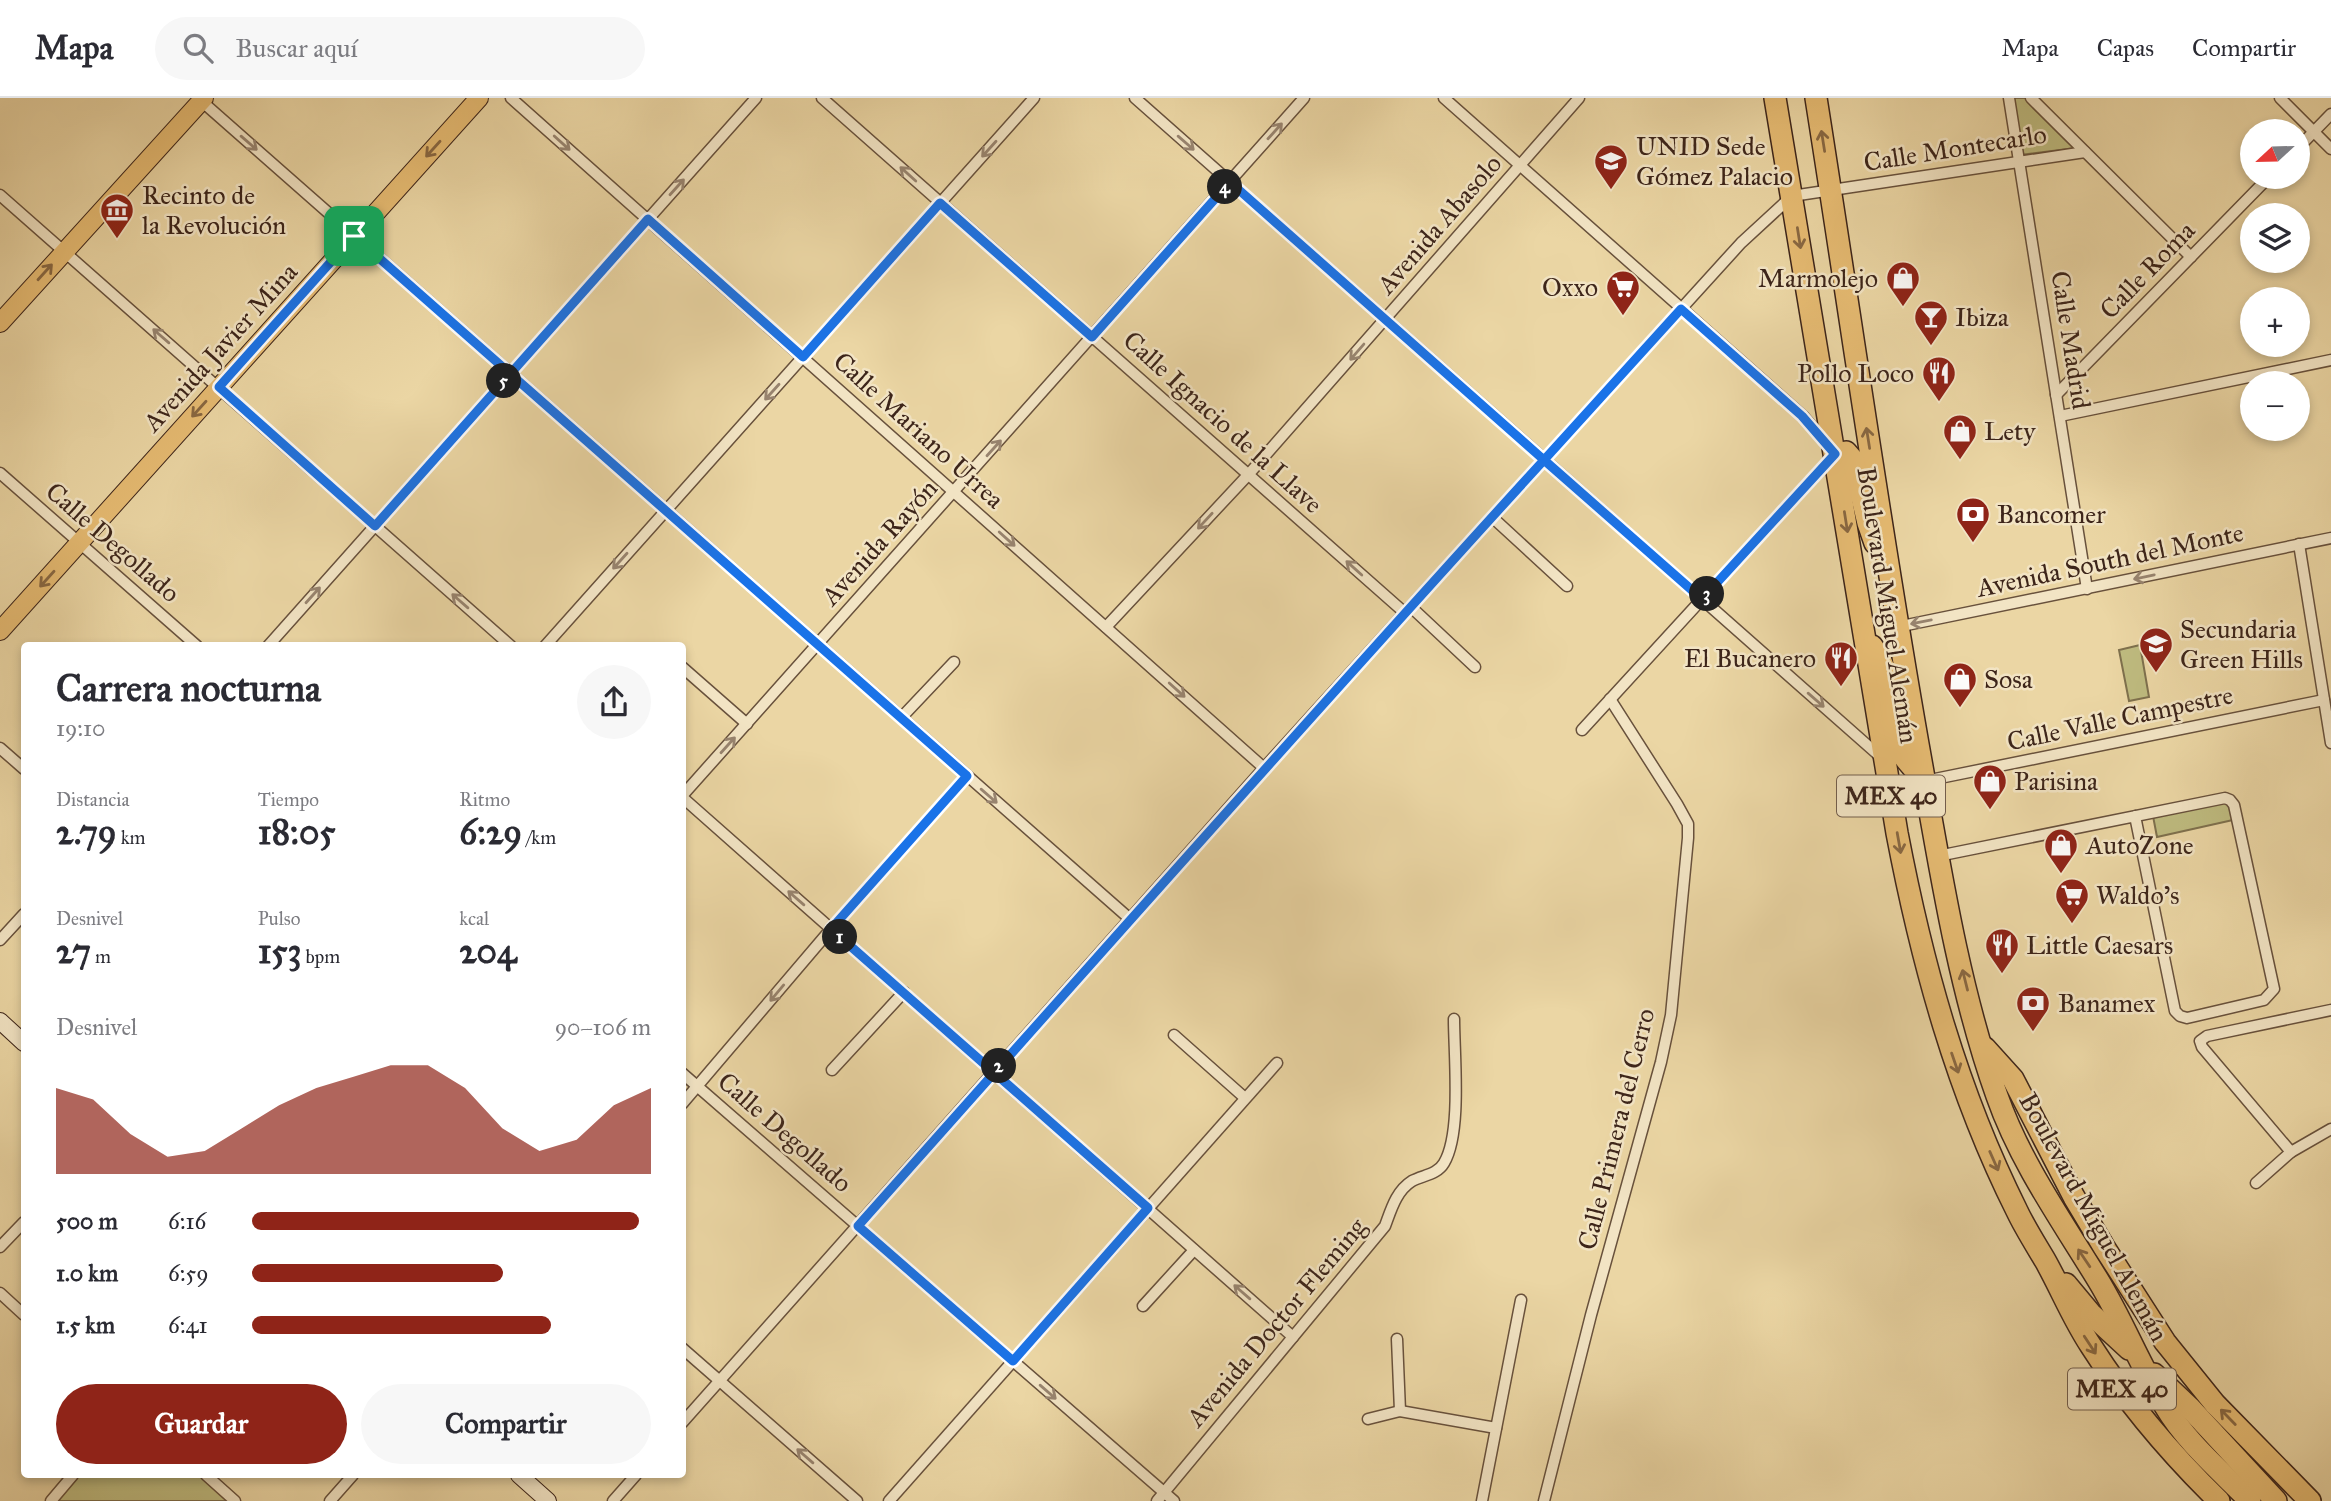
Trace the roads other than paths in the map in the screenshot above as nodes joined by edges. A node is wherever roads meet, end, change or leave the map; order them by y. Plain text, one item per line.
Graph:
1 (479, 98) edge
2 (511, 98) edge
3 (756, 98) edge
4 (822, 98) edge
5 (1034, 98) edge
6 (1135, 98) edge
7 (1304, 98) edge
8 (1444, 98) edge
9 (1580, 98) edge
10 (1775, 98) edge
11 (1816, 98) edge
12 (2009, 98) edge
13 (2031, 98) edge
14 (2280, 98) edge
15 (201, 99) edge
16 (2331, 114) edge
17 (2314, 132) junction
18 (2310, 136) edge
19 (2331, 149) edge
20 (2085, 152) junction
21 (2019, 161) junction
22 (1520, 166) junction
23 (1230, 182) junction
24 (2257, 189) edge
25 (1831, 190) junction
26 (0, 195) edge
27 (1792, 196) junction
28 (940, 203) junction
29 (648, 219) junction
30 (354, 236) junction
31 (64, 251) junction
32 (2191, 257) junction
33 (1681, 309) junction
34 (1385, 319) junction
35 (0, 323) edge
36 (1092, 337) junction
37 (803, 357) junction
38 (2331, 360) edge
39 (510, 374) junction
40 (219, 387) junction
41 (2056, 395) junction
42 (2060, 416) junction
43 (1835, 454) junction
44 (1544, 460) junction
45 (0, 473) edge
46 (1248, 475) junction
47 (954, 492) junction
48 (666, 510) junction
49 (1492, 517) junction
50 (375, 526) junction
51 (2331, 538) edge
52 (79, 543) junction
53 (2299, 544) junction
54 (1885, 555) junction
55 (1567, 586) dead end
56 (2087, 589) junction
57 (1702, 599) junction
58 (1408, 610) junction
59 (1106, 627) junction
60 (1897, 627) junction
61 (0, 631) edge
62 (1865, 636) junction
63 (192, 642) edge
64 (272, 642) edge
65 (506, 642) edge
66 (549, 642) edge
67 (818, 645) junction
68 (2331, 654) edge
69 (2317, 657) junction
70 (954, 662) dead end
71 (1475, 667) dead end
72 (686, 671) edge
73 (1610, 699) junction
74 (2324, 700) junction
75 (901, 718) junction
76 (747, 724) junction
77 (1581, 730) dead end
78 (2331, 743) edge
79 (0, 748) edge
80 (1885, 761) junction
81 (21, 766) edge
82 (1264, 768) junction
83 (967, 776) junction
84 (1925, 781) junction
85 (686, 793) edge
86 (686, 801) edge
87 (2135, 816) junction
88 (1938, 856) junction
89 (21, 917) edge
90 (1130, 919) junction
91 (831, 929) junction
92 (0, 940) edge
93 (904, 992) junction
94 (2331, 1010) edge
95 (1454, 1019) dead end
96 (0, 1021) edge
97 (1174, 1035) dead end
98 (21, 1040) edge
99 (1982, 1046) junction
100 (1277, 1063) dead end
101 (832, 1070) dead end
102 (994, 1072) junction
103 (686, 1076) edge
104 (698, 1087) junction
105 (1245, 1098) junction
106 (686, 1100) edge
107 (2331, 1129) edge
108 (2291, 1152) junction
109 (2256, 1183) dead end
110 (1148, 1208) junction
111 (21, 1225) edge
112 (858, 1226) junction
113 (0, 1247) edge
114 (1194, 1250) junction
115 (2047, 1263) junction
116 (0, 1293) edge
117 (1521, 1300) dead end
118 (1143, 1306) dead end
119 (21, 1312) edge
120 (1293, 1337) junction
121 (1397, 1339) dead end
122 (686, 1351) edge
123 (2140, 1360) junction
124 (1013, 1361) junction
125 (720, 1381) junction
126 (1400, 1411) junction
127 (686, 1419) edge
128 (1368, 1419) dead end
129 (1496, 1429) junction
130 (2262, 1452) junction
131 (2233, 1456) junction
132 (71, 1478) edge
133 (208, 1478) edge
134 (350, 1478) edge
135 (522, 1478) edge
136 (633, 1478) edge
137 (1161, 1497) edge
138 (51, 1501) edge
139 (235, 1501) edge
140 (330, 1501) edge
141 (548, 1501) edge
142 (613, 1501) edge
143 (857, 1501) edge
144 (888, 1501) edge
145 (1174, 1501) edge
146 (1482, 1501) edge
147 (1545, 1501) edge
148 (2219, 1501) edge
149 (2250, 1501) edge
150 (2276, 1501) edge
151 (2310, 1501) edge

1 -> 30 main road, Avenida Javier Mina
2 -> 29 street, Calle Mariano Urrea
29 -> 3 street
28 -> 4 street, Calle Ignacio de la Llave
5 -> 28 street
6 -> 23 street
23 -> 7 street, Avenida Rayón
8 - 22 street
9 - 22 street, Avenida Abasolo
10 - 27 highway, Boulevard Miguel Alemán / MEX 40
25 -> 11 highway, Boulevard Miguel Alemán / MEX 40
12 - 21 street, Calle Madrid
13 - 20 street
14 - 17 street
15 -> 30 street
15 - 31 main road
16 - 17 street
17 - 18 street
17 - 19 street
20 - 21 street, Calle Montecarlo
20 - 32 street
21 - 25 street, Calle Montecarlo
21 - 41 street, Calle Madrid
22 - 33 street
22 - 34 street, Avenida Abasolo
23 - 34 street
23 - 36 street, Avenida Rayón
24 - 32 street, Calle Roma
25 - 27 street, Calle Montecarlo
54 -> 25 highway, Boulevard Miguel Alemán / MEX 40
26 - 31 street
27 - 33 street
27 -> 43 highway, Boulevard Miguel Alemán / MEX 40
28 - 36 street, Calle Ignacio de la Llave
28 - 37 street
29 - 37 street, Calle Mariano Urrea
29 - 39 street
30 - 39 street
30 - 40 main road, Avenida Javier Mina
35 -> 31 main road
40 -> 31 street
32 - 41 street, Calle Roma
33 - 43 street
33 - 44 street
34 - 44 street
34 -> 46 street, Avenida Abasolo
36 - 46 street, Calle Ignacio de la Llave
47 -> 36 street, Avenida Rayón
37 - 47 street, Calle Mariano Urrea
37 -> 48 street
38 - 42 street
39 - 48 street
39 - 50 street
40 - 50 street
40 -> 52 main road, Avenida Javier Mina
41 - 42 street, Calle Madrid
42 - 56 street, Calle Madrid
43 - 54 highway
43 - 57 street
43 -> 62 highway, Boulevard Miguel Alemán / MEX 40
44 - 49 street
44 - 57 street
45 - 52 street, Calle Degollado
58 -> 46 street, Calle Ignacio de la Llave
46 -> 59 street, Avenida Abasolo
47 -> 59 street, Calle Mariano Urrea
47 - 67 street, Avenida Rayón
48 -> 66 street
48 - 67 street
49 - 55 street
49 - 58 street
64 -> 50 street
65 -> 50 street
51 - 53 street, Avenida South del Monte
52 -> 61 main road, Avenida Javier Mina
52 - 63 street, Calle Degollado
53 -> 56 street, Avenida South del Monte
53 - 69 street
54 - 60 highway, Boulevard Miguel Alemán / MEX 40
56 -> 60 street, Avenida South del Monte
57 - 73 street
57 -> 80 street
58 - 71 street, Calle Ignacio de la Llave
58 - 82 street
59 -> 82 street, Calle Mariano Urrea
60 - 84 highway, Boulevard Miguel Alemán / MEX 40
62 - 80 highway, Boulevard Miguel Alemán / MEX 40
62 - 84 highway
67 - 75 street
67 - 76 street, Avenida Rayón
68 - 69 street
69 - 74 street
70 - 75 street
72 - 76 street
73 - 77 street
73 - 147 street, Calle Primera del Cerro
74 - 78 street
74 - 84 street, Calle Valle Campestre
75 - 83 street
85 -> 76 street, Avenida Rayón
79 - 81 street
80 -> 115 highway, Boulevard Miguel Alemán / MEX 40
82 - 90 street
83 -> 90 street
83 - 91 street
84 - 88 highway, Boulevard Miguel Alemán / MEX 40
91 -> 86 street
87 - 87 street
87 - 88 street
99 -> 88 highway, Boulevard Miguel Alemán / MEX 40
89 - 92 street
90 - 102 street
91 - 93 street
91 -> 104 street
93 - 101 street
93 - 102 street
94 - 108 street
95 - 120 street, Avenida Doctor Fleming
96 - 98 main road
97 - 105 street
123 -> 99 highway, Boulevard Miguel Alemán / MEX 40
130 -> 99 highway
100 - 105 street
102 - 110 street
102 - 112 street
103 - 104 street, Calle Degollado
104 - 106 street
104 - 112 street, Calle Degollado
105 - 110 street
107 - 108 street
108 - 109 street
110 - 114 street
110 - 124 street
111 - 113 street
112 - 124 street, Calle Degollado
112 - 125 street
114 - 118 street
120 -> 114 street
115 - 123 highway
115 -> 148 highway, Boulevard Miguel Alemán / MEX 40
116 - 119 street
117 - 129 street
120 - 137 street, Avenida Doctor Fleming
121 - 126 street
122 - 125 street
123 - 131 highway
123 - 149 highway, Boulevard Miguel Alemán / MEX 40
124 -> 137 street, Calle Degollado
124 - 144 street
125 - 127 street
143 -> 125 street
126 - 128 street
126 - 129 street
129 - 146 street
130 - 131 highway
130 - 151 highway
131 - 150 highway
132 - 138 street
133 - 139 street
134 - 140 street
135 - 141 main road
136 - 142 street
137 - 145 street, Calle Degollado

